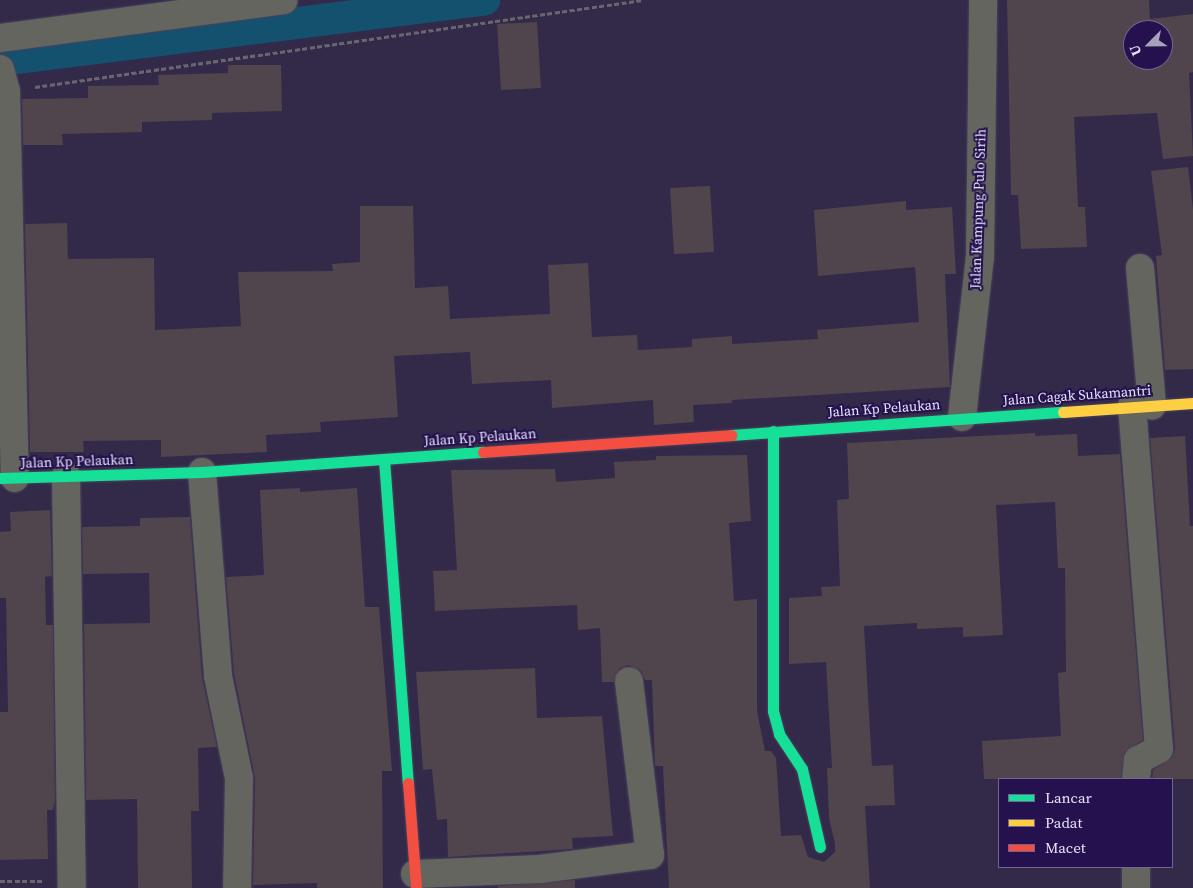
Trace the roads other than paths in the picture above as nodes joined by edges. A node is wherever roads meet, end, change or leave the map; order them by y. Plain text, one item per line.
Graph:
1 (283, 0) edge
2 (983, 0) edge
3 (0, 38) edge
4 (4, 81) edge
5 (1140, 268) dead end
6 (1193, 403) edge
7 (1142, 406) junction
8 (962, 417) junction
9 (773, 431) junction
10 (384, 459) junction
11 (202, 472) junction
12 (66, 476) junction
13 (7, 478) edge
14 (630, 681) dead end
15 (1136, 778) edge
16 (820, 847) dead end
17 (1136, 868) edge
18 (416, 881) edge
19 (72, 885) edge
20 (237, 888) edge
21 (1136, 888) edge

1 - 3 street
2 - 8 street, Jalan Kampung Pulo Sirih
4 - 13 street
5 - 7 street
6 - 7 street, Jalan Cagak Sukamantri
7 - 8 street, Jalan Cagak Sukamantri
7 - 15 street
8 - 9 street, Jalan Kp Pelaukan
9 - 10 street, Jalan Kp Pelaukan
9 - 16 street
10 - 11 street, Jalan Kp Pelaukan
10 - 18 street
11 - 12 street, Jalan Kp Pelaukan
11 - 20 street
12 - 13 street, Jalan Kp Pelaukan
12 - 19 street
14 - 18 street
17 - 21 street

